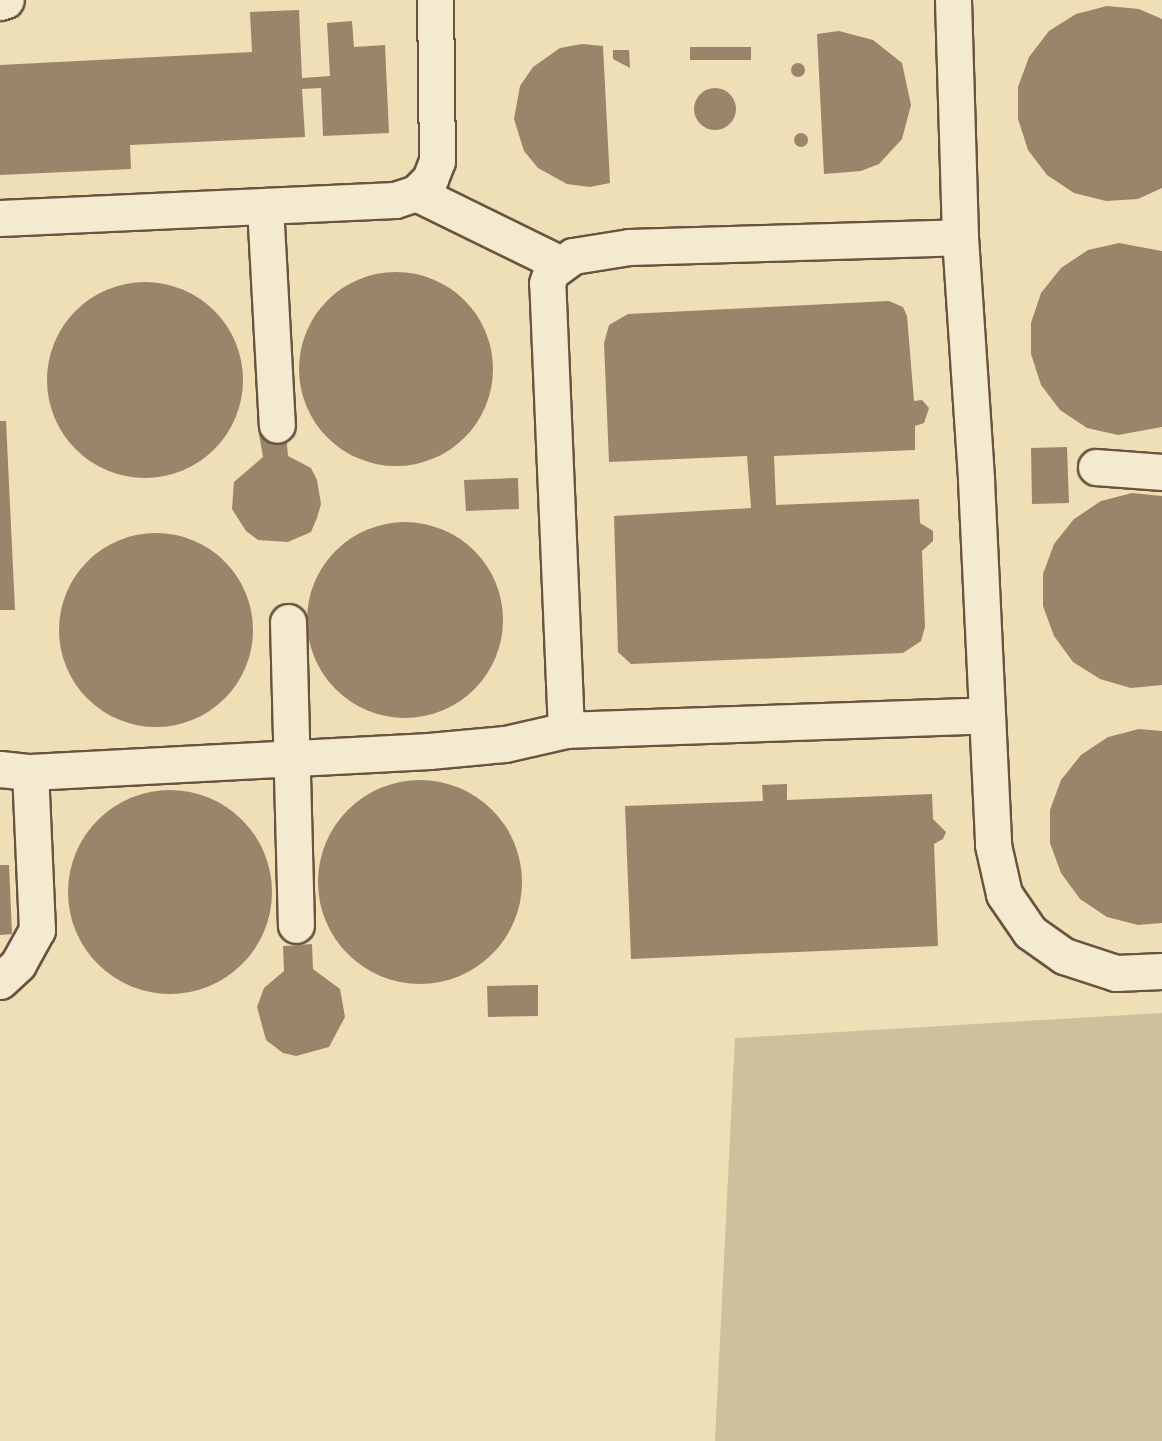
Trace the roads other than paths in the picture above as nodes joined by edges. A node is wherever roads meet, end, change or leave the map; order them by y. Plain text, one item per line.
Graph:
1 (6, 0) edge
2 (435, 0) edge
3 (953, 0) edge
4 (0, 2) edge
5 (416, 194) junction
6 (265, 206) junction
7 (0, 218) edge
8 (960, 237) junction
9 (559, 263) junction
10 (277, 425) dead end
11 (1096, 467) dead end
12 (1161, 470) edge
13 (288, 622) dead end
14 (986, 715) junction
15 (566, 730) junction
16 (292, 758) junction
17 (15, 770) edge
18 (296, 925) dead end
19 (1162, 971) edge
20 (0, 981) edge

1 - 4 lane
2 - 5 lane
3 - 8 lane
5 - 6 lane
5 - 9 lane
6 - 7 lane
6 - 10 lane
8 - 9 lane
8 - 14 lane
9 - 15 lane
11 - 12 lane
13 - 16 lane
14 - 15 lane
14 - 19 lane
15 - 16 lane
16 - 17 lane
16 - 18 lane
17 - 20 lane

